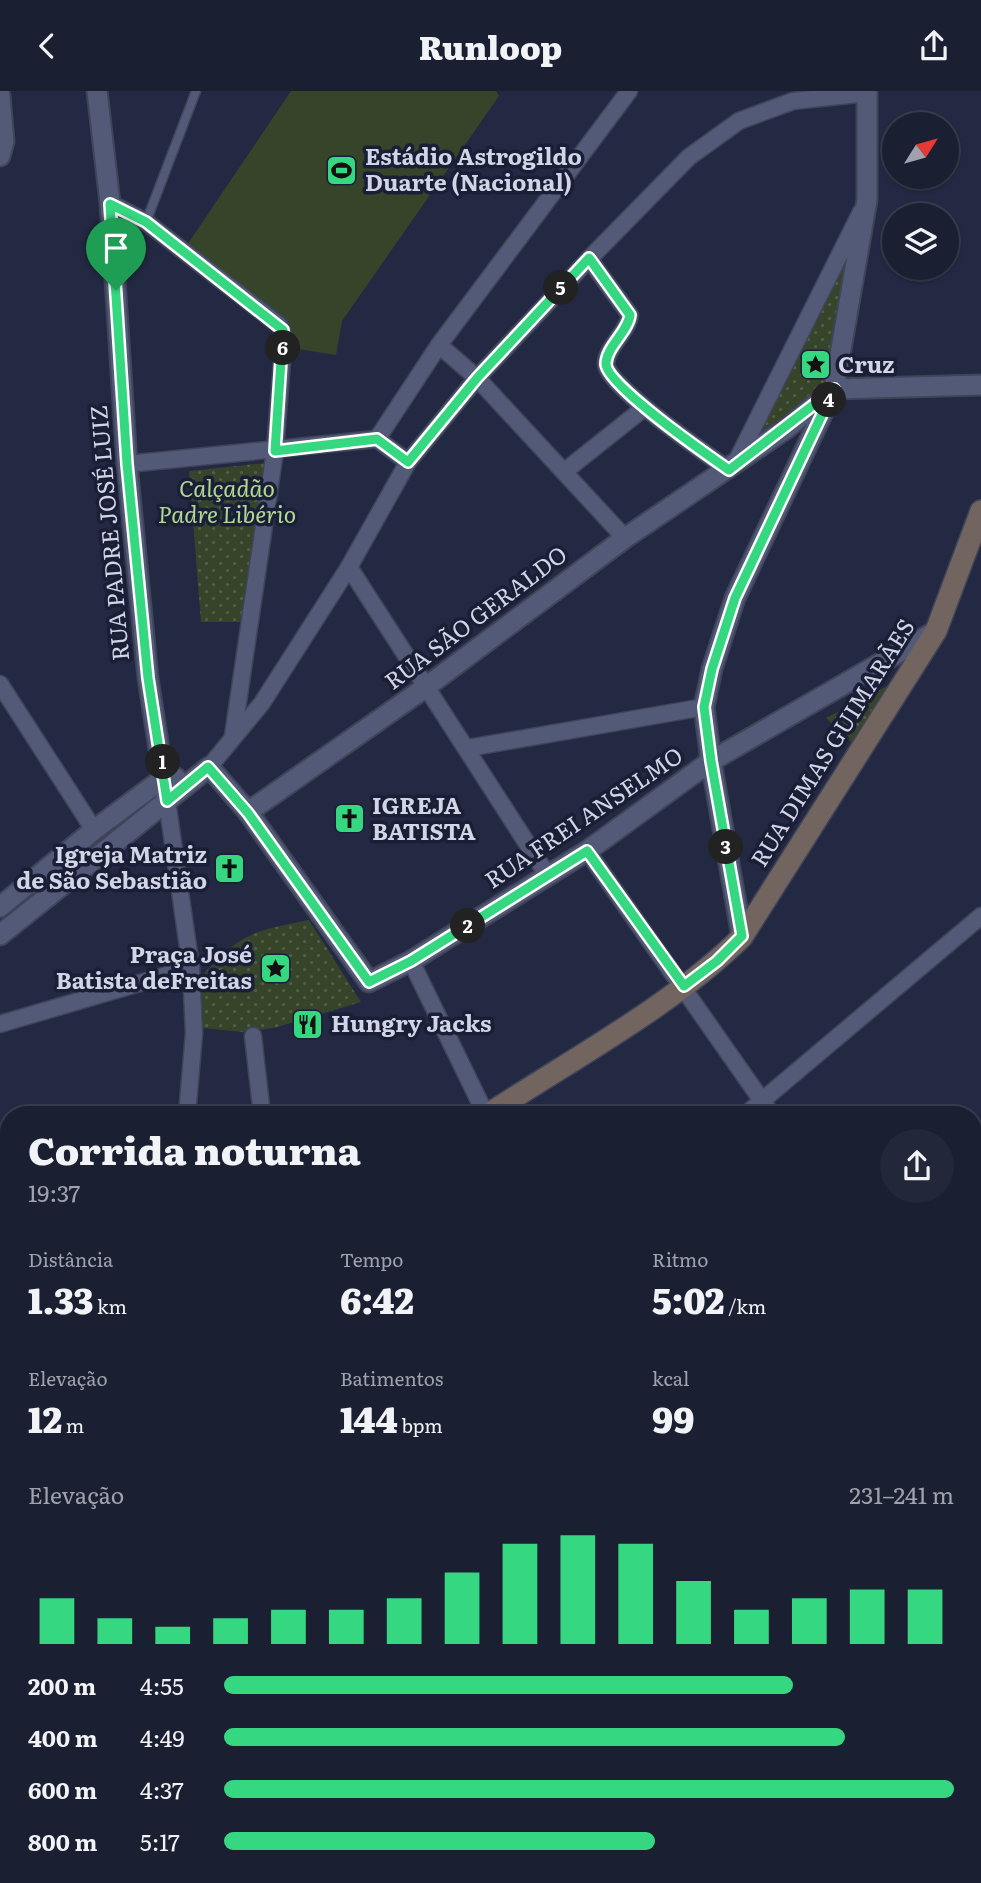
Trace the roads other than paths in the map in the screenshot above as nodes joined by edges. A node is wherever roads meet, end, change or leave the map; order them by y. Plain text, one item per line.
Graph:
1 (97, 91) edge
2 (196, 91) edge
3 (629, 91) edge
4 (867, 92) edge
5 (0, 96) edge
6 (0, 156) edge
7 (867, 200) junction
8 (110, 204) junction
9 (146, 222) junction
10 (589, 258) junction
11 (439, 345) junction
12 (477, 378) junction
13 (981, 385) edge
14 (834, 389) junction
15 (644, 408) junction
16 (377, 439) junction
17 (275, 451) junction
18 (408, 462) junction
19 (127, 464) junction
20 (732, 468) junction
21 (565, 471) junction
22 (981, 511) edge
23 (625, 538) junction
24 (981, 561) edge
25 (349, 567) junction
26 (950, 596) junction
27 (936, 631) junction
28 (0, 684) edge
29 (426, 687) junction
30 (704, 707) junction
31 (233, 739) junction
32 (468, 748) junction
33 (711, 761) junction
34 (201, 773) junction
35 (165, 777) junction
36 (167, 801) junction
37 (248, 813) junction
38 (94, 829) junction
39 (587, 851) junction
40 (548, 876) junction
41 (0, 907) edge
42 (981, 916) edge
43 (0, 935) edge
44 (742, 936) junction
45 (411, 961) junction
46 (191, 968) junction
47 (684, 986) junction
48 (0, 1024) edge
49 (253, 1037) dead end
50 (188, 1106) edge
51 (261, 1106) edge
52 (482, 1106) edge
53 (500, 1106) edge
54 (766, 1106) edge
55 (769, 1106) edge

1 - 8 street, RUA PADRE JOSÉ LUIZ
2 - 9 lane
3 - 11 street
4 - 7 street
4 - 10 street
5 - 6 street
7 - 14 street
7 - 20 street
8 - 9 street
8 - 19 street, RUA PADRE JOSÉ LUIZ
9 - 17 street
10 - 12 street
10 - 15 street
11 - 12 street
11 - 16 street
12 - 18 street
12 - 21 street
13 - 14 street
14 - 20 street, RUA SÃO GERALDO
14 - 30 street
15 - 20 street
15 - 21 street
16 - 17 street
16 - 18 street
17 - 19 street
17 - 31 street
18 - 25 street
19 - 35 street, RUA PADRE JOSÉ LUIZ
20 - 23 street, RUA SÃO GERALDO
21 - 23 street
22 - 26 main road, RUA DIMAS GUIMARÃES
23 - 29 street, RUA SÃO GERALDO
24 - 26 main road, RUA DIMAS GUIMARÃES
25 - 29 street
25 - 31 street
26 - 27 main road, RUA DIMAS GUIMARÃES
27 - 33 street, RUA FREI ANSELMO
27 - 44 main road, RUA DIMAS GUIMARÃES
28 - 38 street
29 - 32 street
29 - 37 street, RUA SÃO GERALDO
30 - 32 street
30 - 33 street
31 - 34 street
32 - 40 street
33 - 39 street, RUA FREI ANSELMO
33 - 44 street
34 - 35 street
34 - 36 street
34 - 37 street
35 - 36 street, RUA PADRE JOSÉ LUIZ
35 - 38 street
36 - 43 street
36 - 46 street, RUA PADRE JOSÉ LUIZ
37 - 45 street, RUA FREI ANSELMO
38 - 41 street
39 - 40 street, RUA FREI ANSELMO
39 - 47 street
40 - 45 street, RUA FREI ANSELMO
42 - 55 street
44 - 47 main road, RUA DIMAS GUIMARÃES
45 - 52 street
46 - 48 street
46 - 50 street, RUA PADRE JOSÉ LUIZ
47 - 53 main road, RUA DIMAS GUIMARÃES
47 - 54 street
49 - 51 street

